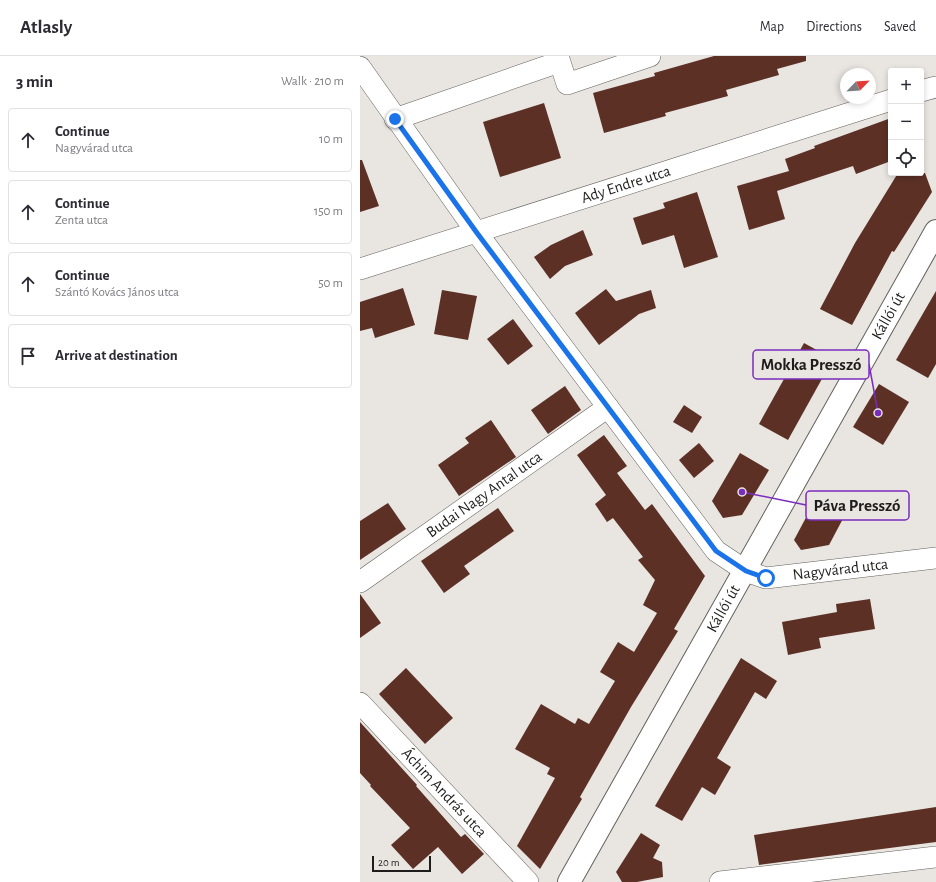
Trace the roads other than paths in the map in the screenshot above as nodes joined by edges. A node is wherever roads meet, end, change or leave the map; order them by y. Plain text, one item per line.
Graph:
1 (650, 56) edge
2 (558, 59) edge
3 (363, 78) edge
4 (936, 87) edge
5 (924, 90) edge
6 (888, 101) edge
7 (395, 119) junction
8 (936, 231) edge
9 (477, 233) junction
10 (360, 269) edge
11 (608, 407) junction
12 (936, 558) edge
13 (746, 571) junction
14 (360, 582) edge
15 (360, 703) edge
16 (936, 857) edge
17 (885, 873) edge
18 (528, 882) edge
19 (570, 882) edge
20 (720, 882) edge

1 - 2 street
2 - 7 street
3 - 7 street, Nagyvárad utca
4 - 5 street
6 - 9 street, Ady Endre utca
7 - 9 street, Nagyvárad utca
8 - 13 main road, Kállói út
9 - 10 street, Ady Endre utca
9 - 11 street, Nagyvárad utca
11 - 13 street, Nagyvárad utca
11 - 14 street, Budai Nagy Antal utca
12 - 13 street, Nagyvárad utca
13 - 19 main road, Kállói út
15 - 18 street, Áchim András utca
16 - 17 street
17 - 20 street

